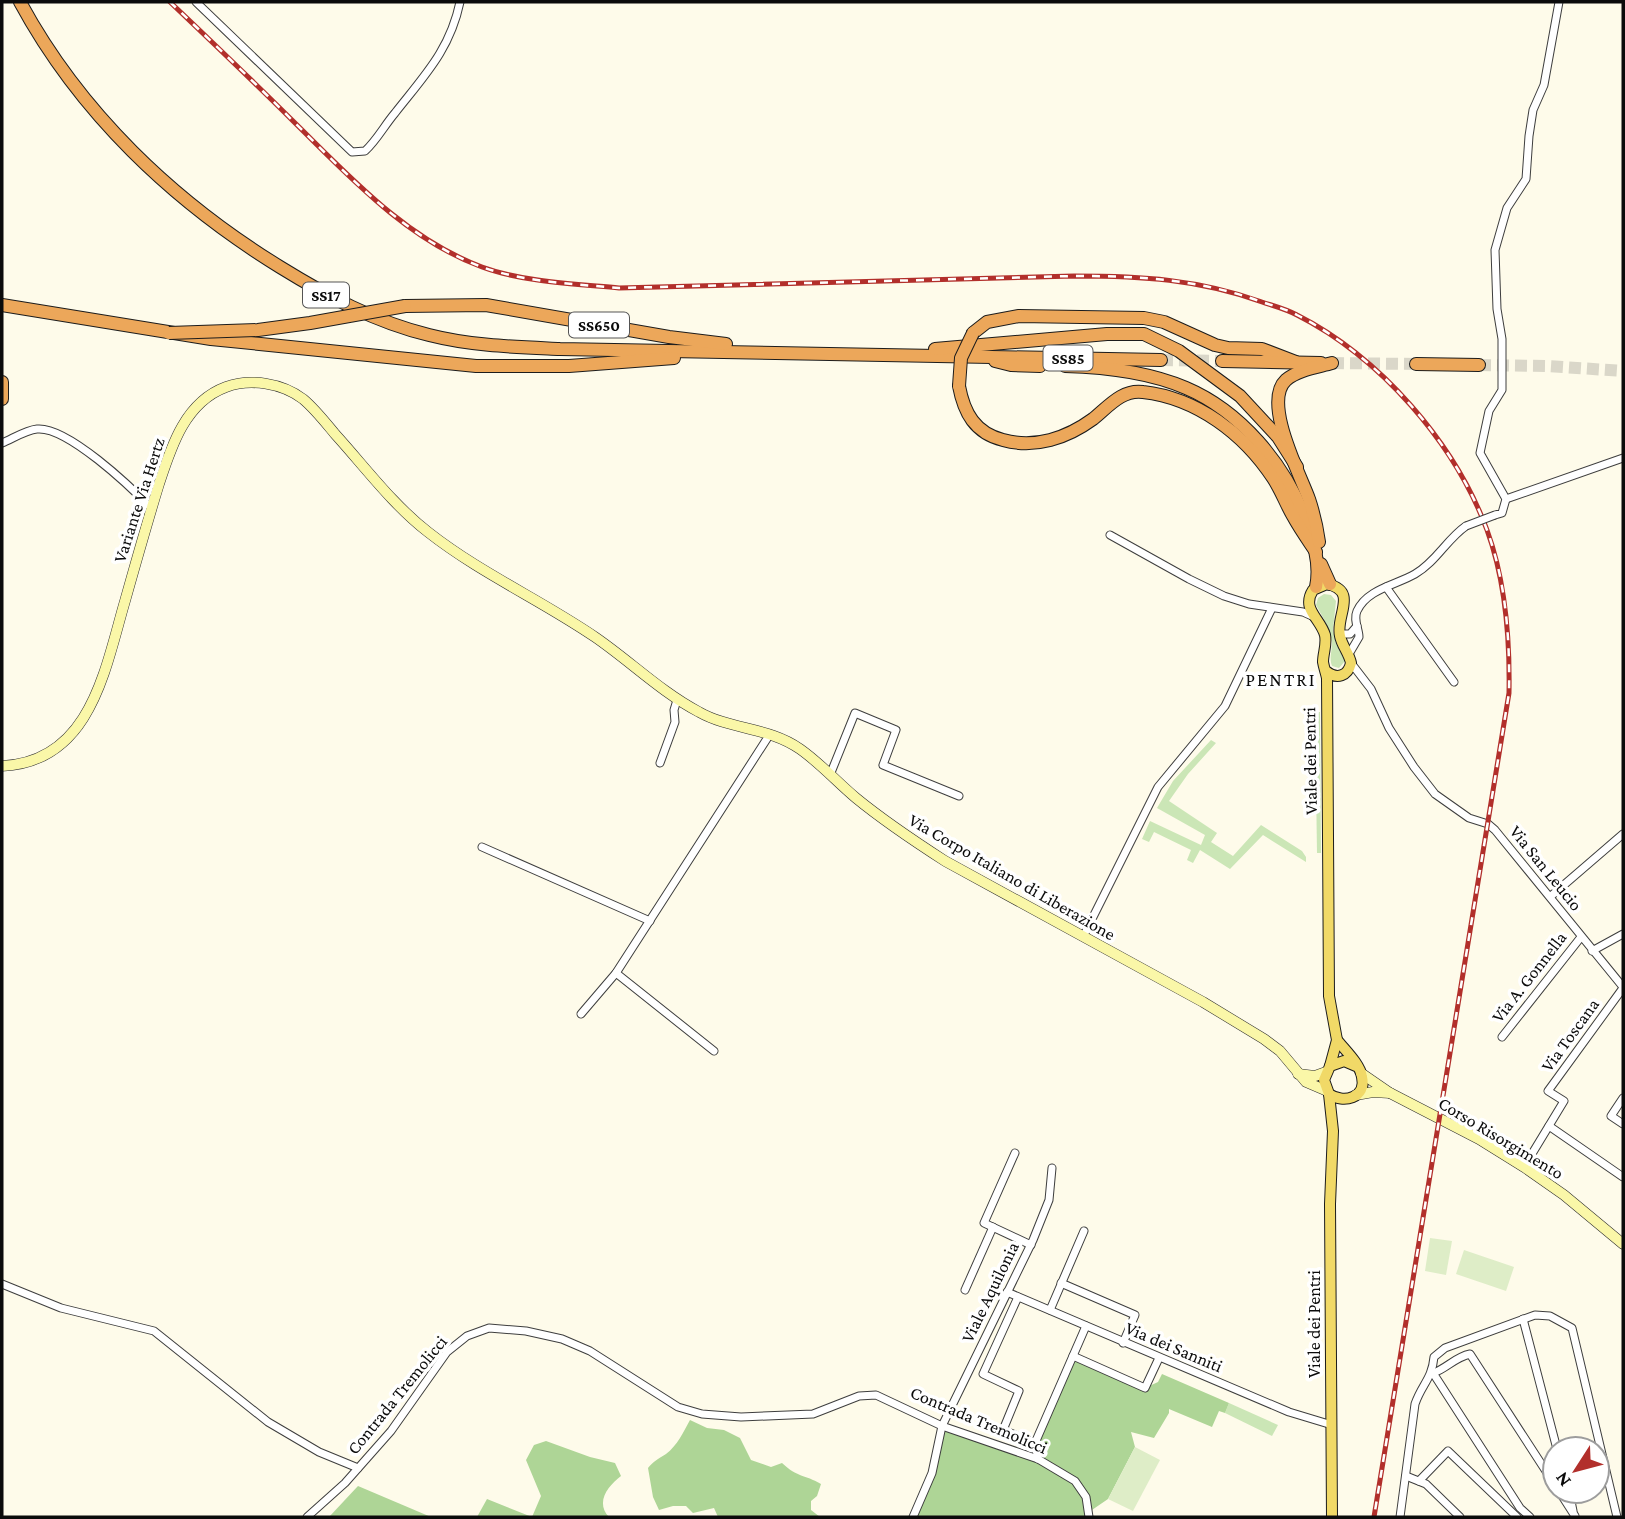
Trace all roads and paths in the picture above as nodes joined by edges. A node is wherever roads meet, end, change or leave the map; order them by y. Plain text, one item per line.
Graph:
1 (20, 2) edge
2 (196, 2) edge
3 (460, 2) edge
4 (1559, 2) edge
5 (2, 305) edge
6 (169, 333) junction
7 (748, 352) junction
8 (792, 353) junction
9 (907, 354) junction
10 (939, 355) joint
11 (975, 356) junction
12 (1161, 360) tunnel mouth
13 (1222, 361) tunnel mouth
14 (1296, 362) junction
15 (1416, 364) tunnel mouth
16 (1479, 366) tunnel mouth
17 (2, 382) edge
18 (2, 399) edge
19 (2, 443) edge
20 (1623, 458) edge
21 (1297, 467) junction
22 (1506, 499) junction
23 (152, 509) junction
24 (428, 532) joint
25 (1110, 535) dead end
26 (1316, 552) junction
27 (1330, 584) junction
28 (1386, 587) junction
29 (1313, 592) junction
30 (1272, 608) junction
31 (1293, 610) junction
32 (1314, 617) junction
33 (1357, 626) junction
34 (1339, 634) junction
35 (1350, 658) junction
36 (1326, 671) junction
37 (1342, 675) junction
38 (1364, 680) junction
39 (1454, 682) dead end
40 (1327, 692) junction
41 (677, 700) junction
42 (770, 734) junction
43 (660, 763) dead end
44 (2, 766) edge
45 (830, 775) junction
46 (959, 796) dead end
47 (1623, 834) edge
48 (482, 847) dead end
49 (1551, 896) junction
50 (650, 921) junction
51 (1623, 934) edge
52 (1083, 937) junction
53 (1581, 937) junction
54 (1592, 951) junction
55 (616, 973) junction
56 (1623, 988) edge
57 (581, 1014) dead end
58 (1502, 1037) dead end
59 (1337, 1040) junction
60 (714, 1051) dead end
61 (1328, 1069) junction
62 (1360, 1070) junction
63 (1298, 1074) junction
64 (1328, 1092) junction
65 (1390, 1093) junction
66 (1354, 1097) junction
67 (1623, 1098) edge
68 (1623, 1124) edge
69 (1549, 1126) junction
70 (1333, 1131) junction
71 (1015, 1153) dead end
72 (1524, 1167) junction
73 (1052, 1168) dead end
74 (1623, 1177) edge
75 (993, 1227) junction
76 (1084, 1231) dead end
77 (1623, 1244) edge
78 (1031, 1245) junction
79 (1061, 1283) junction
80 (2, 1284) edge
81 (965, 1290) dead end
82 (1007, 1292) junction
83 (1018, 1297) junction
84 (1050, 1310) junction
85 (1523, 1319) junction
86 (1086, 1326) junction
87 (1123, 1343) junction
88 (1073, 1356) junction
89 (1159, 1358) junction
90 (1433, 1373) junction
91 (1332, 1424) junction
92 (942, 1426) junction
93 (1553, 1435) edge
94 (1035, 1443) junction
95 (1038, 1460) junction
96 (1541, 1464) edge
97 (358, 1468) junction
98 (1406, 1476) junction
99 (1419, 1481) junction
100 (307, 1517) edge
101 (914, 1517) edge
102 (1089, 1517) edge
103 (1332, 1517) edge
104 (1400, 1517) edge
105 (1460, 1517) edge
106 (1517, 1517) edge
107 (1530, 1517) edge
108 (1617, 1517) edge

1 - 7 highway, SS17
2 - 3 street
4 - 22 street
5 - 6 highway, SS650
6 - 7 highway, SS650, bridge
6 - 8 highway, SS650, bridge
7 - 8 highway, SS17
8 - 9 highway, SS17
9 - 10 highway, SS17
9 - 21 highway
10 - 11 highway, SS85
11 - 12 highway, SS85
11 - 26 highway
13 - 14 highway
14 - 21 highway
14 - 26 highway, bridge
15 - 16 highway
17 - 18 highway
19 - 23 street
20 - 22 street
21 - 27 highway
22 - 28 street, bridge
23 - 24 street, Variante Via Hertz
23 - 44 street, Variante Via Hertz
24 - 41 street, Via Corpo Italiano di Liberazione
25 - 30 street
26 - 29 highway
27 - 29 main road
27 - 34 main road
28 - 33 street
28 - 39 street
29 - 31 street
29 - 32 main road, Viale dei Pentri
30 - 31 street
30 - 52 street
31 - 32 street
32 - 36 main road, Viale dei Pentri
33 - 34 street
33 - 35 street
34 - 35 main road
35 - 37 main road, Viale dei Pentri
35 - 38 street, Via San Leucio
36 - 37 main road
36 - 40 main road, Viale dei Pentri
37 - 38 street
37 - 40 main road, Viale dei Pentri
38 - 49 street, Via San Leucio
40 - 59 main road, Viale dei Pentri
41 - 42 street, Via Corpo Italiano di Liberazione
41 - 43 street
42 - 45 street, Via Corpo Italiano di Liberazione
42 - 50 street
45 - 46 street
45 - 52 street, Via Corpo Italiano di Liberazione
47 - 49 street
48 - 50 street
49 - 53 street, Via San Leucio
50 - 55 street
51 - 54 street
52 - 63 street, Via Corpo Italiano di Liberazione
53 - 54 street, Via San Leucio
53 - 58 street, Via A. Gonnella
54 - 56 street, Via San Leucio
55 - 57 street
55 - 60 street
56 - 69 street, Via Toscana
59 - 61 main road, Viale dei Pentri
59 - 62 main road, Viale dei Pentri
61 - 62 main road
61 - 63 street
61 - 64 main road
62 - 65 street, Corso Risorgimento
62 - 66 main road
63 - 64 street, Via Corpo Italiano di Liberazione
64 - 66 main road
64 - 70 main road, Viale dei Pentri
65 - 66 street
65 - 72 street, Corso Risorgimento
66 - 70 main road, Viale dei Pentri
67 - 68 street
69 - 72 street, Via Toscana
69 - 74 street
70 - 91 main road, Viale dei Pentri
71 - 75 street
72 - 77 street, Corso Risorgimento
73 - 78 street, Viale Aquilonia
75 - 78 street
75 - 81 street
76 - 79 street
78 - 82 street, Viale Aquilonia
79 - 84 street
79 - 87 street
80 - 97 street
82 - 83 street, Via dei Sanniti
82 - 92 street, Viale Aquilonia
83 - 84 street, Via dei Sanniti
83 - 94 street
84 - 86 street, Via dei Sanniti
85 - 90 street
85 - 93 street
85 - 108 street
86 - 87 street, Via dei Sanniti
86 - 88 street
87 - 89 street, Via dei Sanniti
88 - 89 street
88 - 94 street
89 - 91 street, Via dei Sanniti
90 - 96 street
90 - 98 street
90 - 107 street
91 - 103 main road, Viale dei Pentri
92 - 95 street, Contrada Tremolicci
92 - 97 street, Contrada Tremolicci
92 - 101 street, Viale Aquilonia
94 - 95 street
95 - 102 street, Contrada Tremolicci
97 - 100 street, Contrada Tremolicci
98 - 99 street
98 - 104 street
99 - 105 street
99 - 106 street

